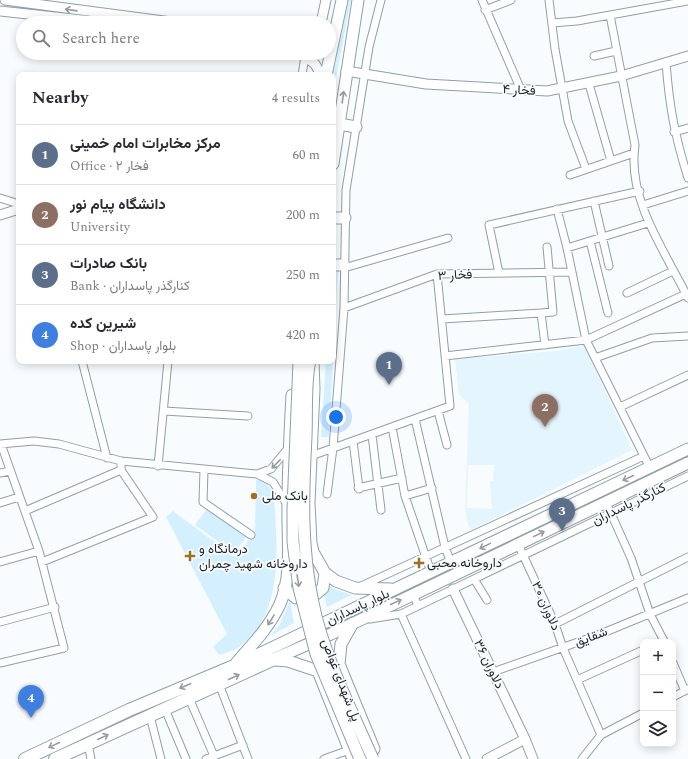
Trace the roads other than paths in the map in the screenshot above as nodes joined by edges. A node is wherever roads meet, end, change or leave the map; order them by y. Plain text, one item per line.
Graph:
1 (5, 0) edge
2 (326, 0) edge
3 (342, 0) edge
4 (358, 0) edge
5 (381, 0) edge
6 (482, 0) edge
7 (511, 0) edge
8 (549, 0) edge
9 (688, 1) edge
10 (486, 10) junction
11 (0, 11) edge
12 (610, 15) junction
13 (46, 16) edge
14 (127, 16) edge
15 (323, 16) edge
16 (336, 22) edge
17 (552, 23) junction
18 (616, 51) junction
19 (594, 56) dead end
20 (688, 56) edge
21 (302, 60) edge
22 (310, 60) edge
23 (328, 60) edge
24 (666, 62) junction
25 (346, 71) junction
26 (302, 72) edge
27 (320, 72) edge
28 (326, 72) edge
29 (364, 75) junction
30 (621, 76) junction
31 (589, 84) junction
32 (563, 89) junction
33 (521, 90) junction
34 (339, 124) junction
35 (356, 127) junction
36 (688, 128) edge
37 (674, 132) junction
38 (336, 144) edge
39 (634, 153) junction
40 (611, 161) junction
41 (686, 165) edge
42 (586, 169) junction
43 (570, 175) dead end
44 (688, 178) edge
45 (640, 191) junction
46 (688, 191) edge
47 (0, 198) edge
48 (594, 201) junction
49 (16, 203) edge
50 (643, 205) junction
51 (557, 209) junction
52 (16, 210) edge
53 (0, 215) edge
54 (336, 218) edge
55 (345, 218) junction
56 (648, 223) junction
57 (602, 237) junction
58 (448, 238) dead end
59 (590, 241) junction
60 (547, 247) dead end
61 (567, 248) junction
62 (336, 265) edge
63 (344, 266) junction
64 (609, 266) dead end
65 (673, 271) junction
66 (550, 272) junction
67 (572, 272) junction
68 (499, 273) junction
69 (437, 274) junction
70 (627, 293) dead end
71 (687, 295) edge
72 (344, 308) junction
73 (541, 313) junction
74 (608, 313) dead end
75 (442, 319) junction
76 (688, 336) edge
77 (586, 340) junction
78 (545, 345) junction
79 (445, 356) junction
80 (595, 358) junction
81 (83, 364) edge
82 (168, 364) edge
83 (296, 364) edge
84 (297, 364) edge
85 (310, 364) edge
86 (313, 364) edge
87 (688, 375) edge
88 (620, 407) junction
89 (164, 411) junction
90 (438, 411) junction
91 (248, 416) dead end
92 (415, 419) junction
93 (392, 427) junction
94 (372, 435) junction
95 (353, 441) junction
96 (0, 444) edge
97 (447, 445) dead end
98 (289, 447) junction
99 (333, 448) junction
100 (688, 450) edge
101 (311, 456) junction
102 (644, 456) junction
103 (107, 458) junction
104 (121, 461) junction
105 (688, 463) edge
106 (158, 466) junction
107 (650, 468) junction
108 (10, 470) junction
109 (121, 470) junction
110 (204, 470) junction
111 (0, 473) edge
112 (257, 474) junction
113 (688, 476) edge
114 (402, 478) junction
115 (378, 482) junction
116 (432, 488) junction
117 (327, 494) dead end
118 (405, 496) junction
119 (19, 497) junction
120 (605, 502) junction
121 (0, 503) edge
122 (288, 506) junction
123 (381, 510) dead end
124 (25, 511) junction
125 (610, 513) junction
126 (251, 535) dead end
127 (518, 544) junction
128 (445, 547) junction
129 (39, 551) junction
130 (523, 555) junction
131 (426, 556) junction
132 (688, 557) edge
133 (0, 562) edge
134 (42, 562) junction
135 (451, 563) junction
136 (431, 572) junction
137 (325, 573) junction
138 (474, 579) junction
139 (640, 582) junction
140 (284, 588) junction
141 (355, 588) junction
142 (397, 588) junction
143 (453, 589) junction
144 (412, 594) junction
145 (688, 598) edge
146 (487, 600) dead end
147 (418, 606) junction
148 (55, 607) junction
149 (401, 614) junction
150 (650, 614) junction
151 (0, 622) edge
152 (354, 622) junction
153 (555, 624) junction
154 (662, 639) edge
155 (563, 648) junction
156 (640, 651) edge
157 (272, 660) junction
158 (0, 663) edge
159 (339, 664) junction
160 (234, 666) junction
161 (676, 669) edge
162 (318, 671) junction
163 (493, 672) junction
164 (577, 680) junction
165 (220, 684) junction
166 (687, 690) edge
167 (676, 696) edge
168 (189, 698) junction
169 (165, 709) junction
170 (640, 715) edge
171 (150, 716) junction
172 (601, 735) junction
173 (525, 739) junction
174 (88, 744) junction
175 (243, 745) junction
176 (351, 754) edge
177 (214, 756) junction
178 (25, 759) edge
179 (55, 759) edge
180 (91, 759) edge
181 (161, 759) edge
182 (186, 759) edge
183 (206, 759) edge
184 (248, 759) edge
185 (324, 759) edge
186 (360, 759) edge
187 (373, 759) edge
188 (378, 759) edge
189 (466, 759) edge
190 (487, 759) edge
191 (533, 759) edge
192 (582, 759) edge

14 -> 1 street
2 - 15 street
3 - 16 main road
4 - 25 main road
5 - 29 street
6 - 10 street
7 - 10 street
8 - 17 street
9 - 12 street
10 - 33 street
11 - 13 street
12 - 17 street
12 - 18 street
17 - 32 street
18 - 19 street
18 - 30 street
20 - 24 street, فخار ۴
21 - 26 street
22 - 27 street
23 - 28 main road
24 - 30 street, فخار ۴
24 - 37 street
25 - 29 street, فخار ۴
34 -> 25 main road
29 - 33 street, فخار ۴
29 - 35 street
30 - 31 street, فخار ۴
30 - 39 street
31 - 32 street, فخار ۴
31 - 40 street
32 - 33 street, فخار ۴
32 - 42 street
34 - 35 main road
34 - 38 main road
35 - 55 street
36 - 37 street
37 - 41 street
39 - 40 street
39 - 45 street
40 - 42 street
41 - 44 street
42 - 43 street
45 - 48 street
45 - 50 street
46 - 50 street
47 - 49 street
48 - 51 street
48 - 57 street
50 - 56 street
51 - 61 street
51 - 68 street
52 - 53 street
54 - 55 main road
55 - 63 street
56 - 57 street
56 - 65 street
57 - 59 street
57 - 64 street
58 - 63 street
59 - 61 street
59 - 74 street
60 - 66 street
61 - 67 street
62 - 63 main road
63 - 72 street
65 - 70 street
65 - 71 street
66 - 67 street, فخار ۳
66 - 68 street, فخار ۳
66 - 73 street
67 - 77 street
68 - 69 street, فخار ۳
69 - 72 street, فخار ۳
69 - 75 street
71 - 77 street
72 - 99 street
73 - 75 street
73 - 78 street
75 - 79 street
76 - 80 street
77 - 78 street
77 - 80 street
78 - 79 street
79 - 90 street
80 - 88 street
81 - 103 street
82 - 89 street
83 - 98 main road
84 -> 186 main road, پل شهدای غواص, bridge
85 - 187 main road, پل شهدای غواص, bridge
86 - 101 main road
87 - 88 street
88 - 102 street
89 - 91 street
89 - 106 street
90 - 92 street
90 - 97 street
92 - 93 street
92 - 116 street
93 - 94 street
93 - 114 street
94 - 95 street
94 - 115 street
95 - 99 street
95 - 115 street
96 - 103 street
96 - 108 street
98 -> 112 street
98 - 122 main road
99 - 101 street
99 - 117 street
100 - 107 main road, بلوار پاسداران
101 - 137 main road
102 - 107 street
102 - 128 street
103 - 104 street
104 - 106 street
104 - 109 street
105 - 120 main road, بلوار پاسداران
106 - 110 street
107 -> 135 main road, بلوار پاسداران
108 - 111 street
108 - 119 street
109 - 124 street
109 - 134 street
110 - 112 street
110 - 126 street
112 - 122 street
113 - 125 street, کنارگذر پاسداران
114 - 115 street
114 - 118 street
115 - 123 street
116 - 118 street
116 - 128 street
118 - 131 street
119 - 121 street
119 - 124 street
120 - 125 street
127 -> 120 main road, بلوار پاسداران
122 - 140 main road
124 - 129 street
125 - 130 street, کنارگذر پاسداران
125 - 139 street
127 - 130 street, دلاوران ۳۰
127 - 144 main road, بلوار پاسداران
128 - 131 street
128 - 135 street
129 - 133 street
129 - 134 street
130 - 138 street, کنارگذر پاسداران
130 - 153 street, دلاوران ۳۰
131 - 136 street
131 - 141 street
132 - 139 street
134 - 148 street
135 - 136 main road, بلوار پاسداران
136 - 142 main road, بلوار پاسداران
137 - 140 main road
137 - 141 main road
138 - 143 street, کنارگذر پاسداران
138 - 146 street
139 - 150 street
139 - 153 street
140 -> 160 main road
141 - 142 main road
142 - 160 main road, بلوار پاسداران
143 - 147 street, کنارگذر پاسداران
143 - 163 street, دلاوران ۳۶
144 - 147 street
152 -> 144 main road, بلوار پاسداران
145 - 150 street, شقایق
147 - 149 street, کنارگذر پاسداران
148 - 151 street
148 - 158 street
149 - 152 street, کنارگذر پاسداران
149 - 189 street
150 - 154 street
150 - 155 street, شقایق
152 - 157 main road, بلوار پاسداران
152 - 159 main road
153 - 155 street, دلاوران ۳۰
155 - 163 street, شقایق
155 - 164 street, دلاوران ۳۰
156 - 164 street
157 - 162 main road
165 -> 157 highway, بلوار پاسداران
159 - 162 main road
159 - 188 main road
160 -> 178 highway, بلوار پاسداران
161 - 166 street
162 - 176 main road
163 - 173 street, دلاوران ۳۶
164 - 172 street, دلاوران ۳۰
165 - 168 highway, بلوار پاسداران
165 - 175 street
166 - 167 street
168 - 169 highway, بلوار پاسداران
168 - 177 street
169 - 171 highway, بلوار پاسداران
169 - 182 street
170 - 172 street
174 -> 171 highway, بلوار پاسداران
171 - 181 street
172 - 192 street
173 - 190 street
173 - 191 street, دلاوران ۳۶
174 - 179 highway, بلوار پاسداران
174 - 180 street
175 - 177 street
175 - 184 street
176 - 185 street
177 - 183 street

